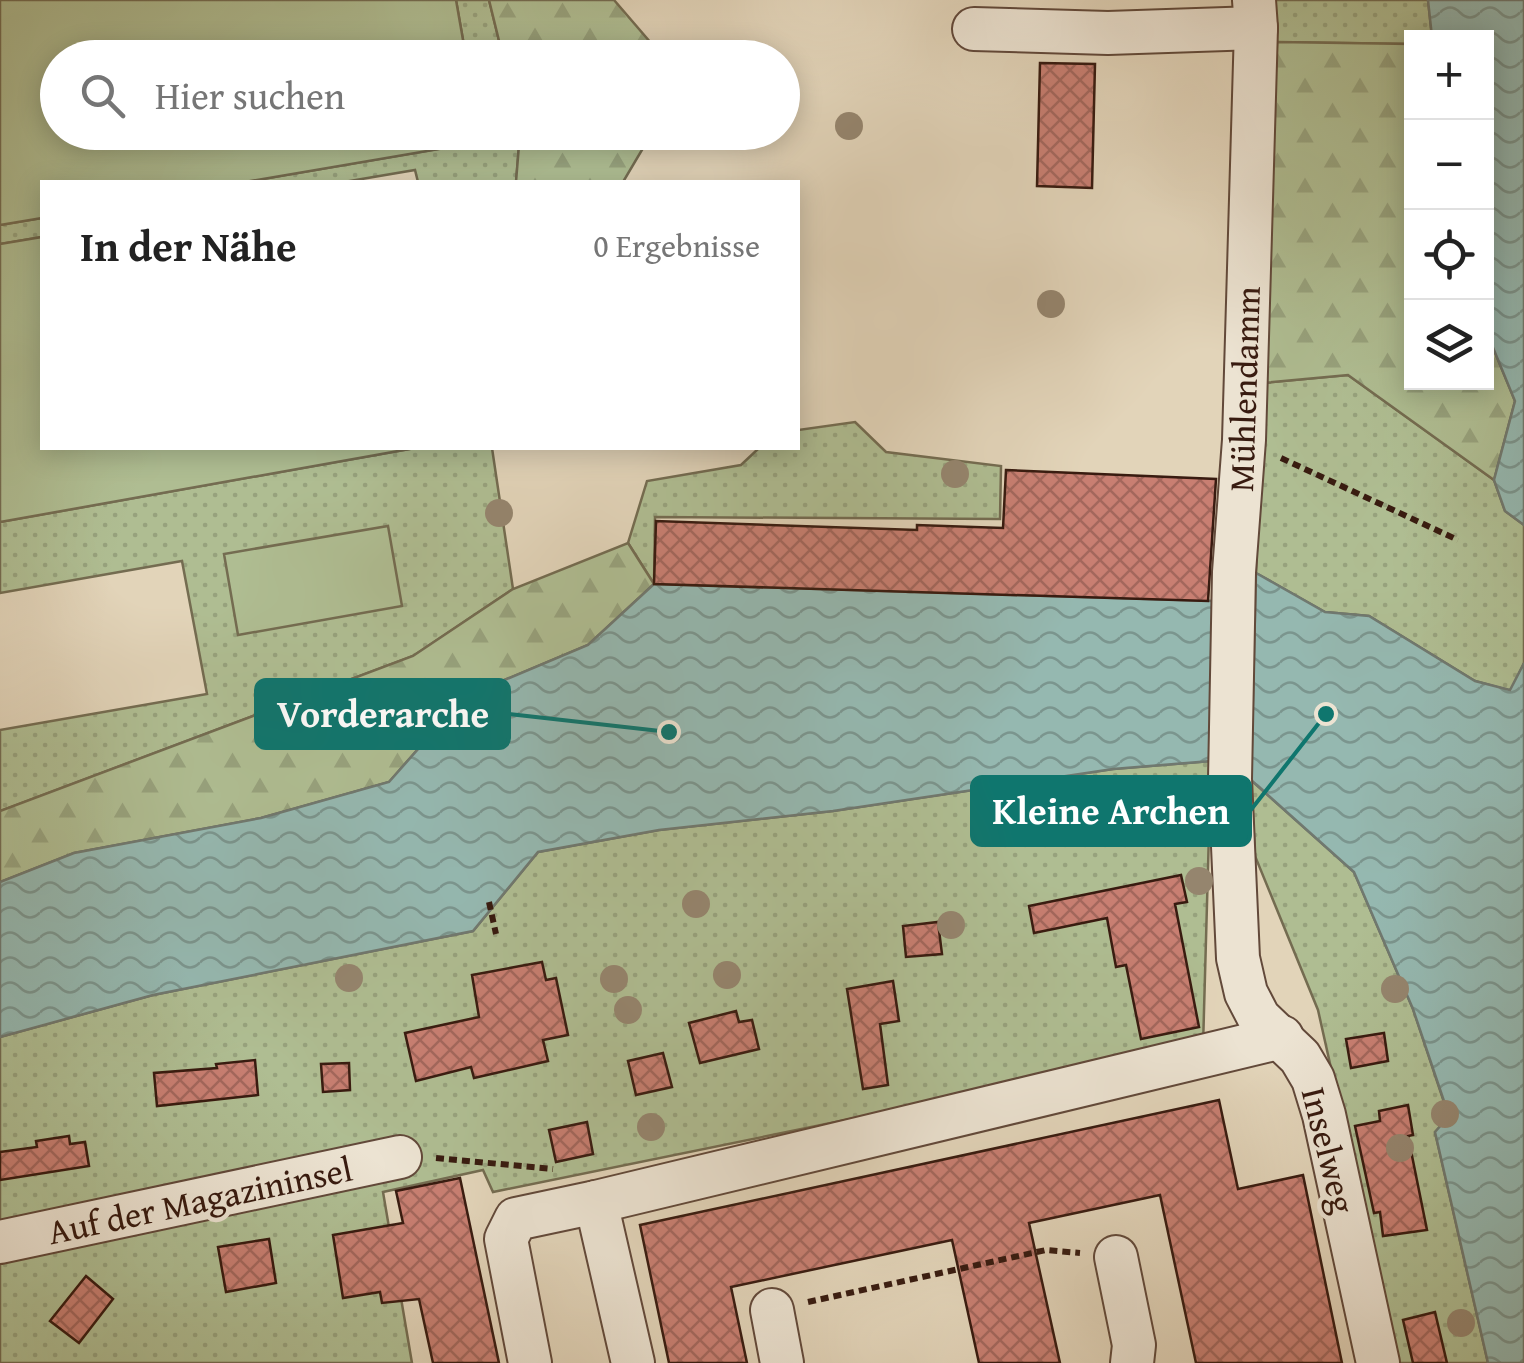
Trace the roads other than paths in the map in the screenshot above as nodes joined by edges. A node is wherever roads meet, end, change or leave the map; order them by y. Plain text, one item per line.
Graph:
1 (1255, 14) edge
2 (974, 29) dead end
3 (1230, 779) joint
4 (1282, 1037) junction
5 (400, 1157) dead end
6 (596, 1202) junction
7 (0, 1242) edge
8 (1116, 1257) road end
9 (772, 1310) road end
10 (530, 1363) edge
11 (633, 1363) edge
12 (782, 1363) edge
13 (1132, 1363) edge
14 (1378, 1363) edge

1 - 2 street
1 - 3 street, Mühlendamm
3 - 4 street, Inselweg
4 - 6 street
4 - 14 street, Inselweg
5 - 7 street, Auf der Magazininsel
6 - 10 street
6 - 11 street
8 - 13 street
9 - 12 street

